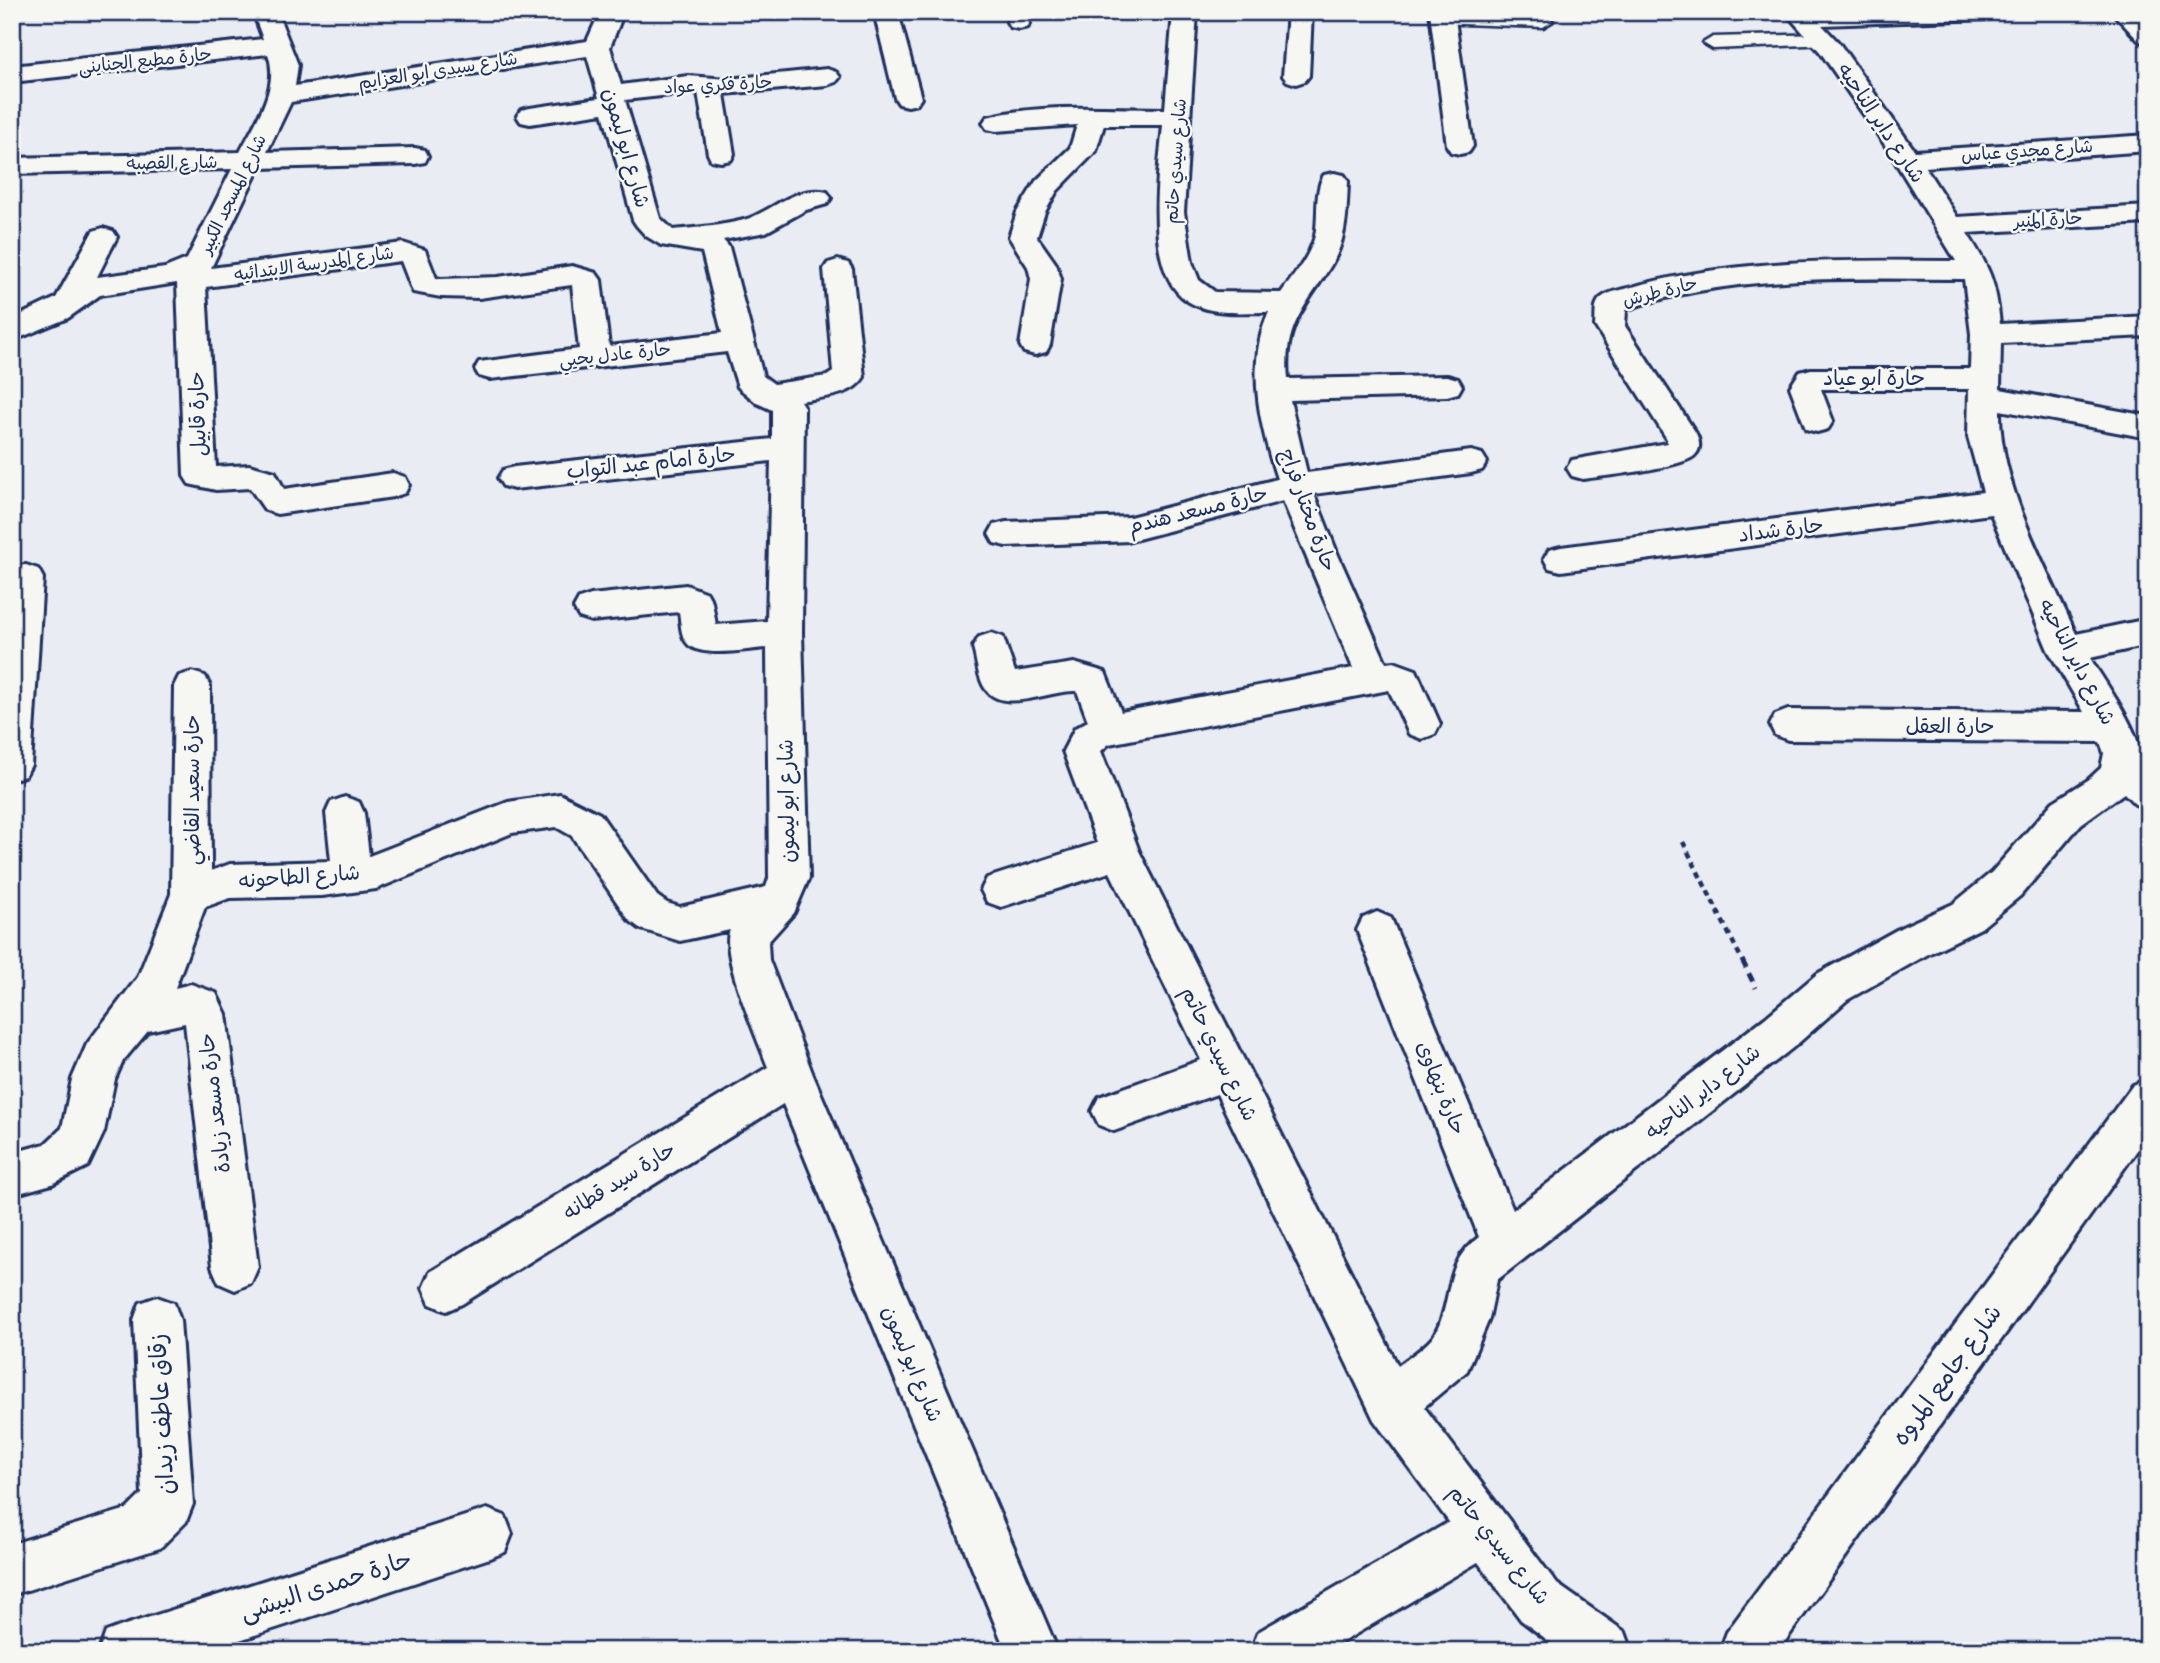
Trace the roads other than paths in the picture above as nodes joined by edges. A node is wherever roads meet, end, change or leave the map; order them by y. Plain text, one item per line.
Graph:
1 (265, 12) edge
2 (612, 12) edge
3 (886, 12) edge
4 (1185, 12) edge
5 (1300, 12) edge
6 (1986, 12) edge
7 (2124, 12) edge
8 (1443, 16) edge
9 (1824, 20) edge
10 (1543, 21) dead end
11 (2148, 36) edge
12 (1713, 43) dead end
13 (278, 45) junction
14 (597, 47) junction
15 (12, 74) edge
16 (1296, 76) dead end
17 (827, 77) dead end
18 (710, 85) junction
19 (281, 96) junction
20 (908, 98) dead end
21 (612, 99) junction
22 (530, 116) dead end
23 (1093, 117) junction
24 (1179, 117) junction
25 (996, 123) dead end
26 (2148, 143) edge
27 (1461, 146) dead end
28 (721, 154) dead end
29 (415, 156) dead end
30 (1907, 160) junction
31 (249, 162) junction
32 (12, 166) edge
33 (1334, 181) dead end
34 (817, 198) dead end
35 (2148, 214) edge
36 (1948, 226) junction
37 (103, 237) dead end
38 (668, 240) junction
39 (838, 269) dead end
40 (1976, 270) junction
41 (192, 275) junction
42 (1288, 303) junction
43 (68, 304) junction
44 (2148, 326) edge
45 (18, 327) edge
46 (1986, 334) junction
47 (739, 341) junction
48 (1035, 345) dead end
49 (595, 357) junction
50 (490, 369) dead end
51 (1447, 386) dead end
52 (1984, 387) junction
53 (1272, 390) junction
54 (768, 396) junction
55 (1817, 421) dead end
56 (2148, 428) edge
57 (788, 448) junction
58 (1471, 462) dead end
59 (1583, 468) dead end
60 (514, 478) dead end
61 (393, 485) dead end
62 (1295, 486) junction
63 (2002, 501) junction
64 (1006, 534) dead end
65 (1561, 559) dead end
66 (19, 579) edge
67 (591, 608) dead end
68 (2148, 632) edge
69 (784, 633) junction
70 (992, 647) dead end
71 (2066, 650) junction
72 (1375, 678) junction
73 (192, 686) dead end
74 (1422, 724) dead end
75 (1788, 725) dead end
76 (2112, 727) junction
77 (1109, 729) junction
78 (12, 765) edge
79 (2120, 765) junction
80 (2148, 793) edge
81 (345, 813) dead end
82 (1120, 852) junction
83 (352, 875) junction
84 (1001, 890) dead end
85 (191, 895) junction
86 (780, 901) junction
87 (1377, 930) dead end
88 (136, 1015) junction
89 (1227, 1070) junction
90 (792, 1075) junction
91 (2148, 1099) edge
92 (1114, 1111) dead end
93 (12, 1174) edge
94 (1505, 1246) junction
95 (235, 1267) dead end
96 (446, 1288) dead end
97 (157, 1320) dead end
98 (1391, 1403) junction
99 (1484, 1530) junction
100 (487, 1534) dead end
101 (12, 1570) edge
102 (125, 1651) edge
103 (1032, 1651) edge
104 (1277, 1651) edge
105 (1606, 1651) edge
106 (1746, 1651) edge

1 - 13 street, شارع المسجد الكبير
2 - 14 street
3 - 20 street
4 - 24 street, شارع سيدي حاتم
5 - 16 street
6 - 9 street
7 - 11 street
8 - 10 lane
8 - 27 street
9 - 12 lane
9 - 30 street, شارع داير الناحيه
13 - 15 street, حارة مطيع الجناينى
13 - 19 street, شارع المسجد الكبير
14 - 19 street, شارع سيدى ابو العزايم
14 - 21 street, شارع ابو ليمون
17 - 18 street, حارة فكري عواد
18 - 21 street, حارة فكري عواد
18 - 28 street
19 - 31 street, شارع المسجد الكبير
21 - 22 street, حارة فكري عواد
21 - 38 street, شارع ابو ليمون
23 - 24 street
23 - 25 street
23 - 48 street
24 - 42 street, شارع سيدي حاتم
26 - 30 street, شارع مجدي عباس
29 - 31 street, شارع القصبه
30 - 36 street, شارع داير الناحيه
31 - 32 street, شارع القصبه
31 - 41 street, شارع المسجد الكبير
33 - 42 street, حارة مختار فراج
34 - 38 street
35 - 36 street, حارة المنير
36 - 40 street, شارع داير الناحيه
37 - 43 street
38 - 47 street, شارع ابو ليمون
39 - 54 street
40 - 46 street, شارع داير الناحيه
40 - 59 street, حارة طرش
41 - 43 street, شارع المسجد الكبير
41 - 49 street, شارع المدرسة الابتدائيه
41 - 61 street, حارة قابيل
42 - 53 street, حارة مختار فراج
43 - 45 street, شارع المسجد الكبير
44 - 46 street
46 - 52 street, شارع داير الناحيه
47 - 49 street, حارة عادل يحيي
47 - 54 street, شارع ابو ليمون
49 - 50 street, حارة عادل يحيي
51 - 53 street
52 - 55 street, حارة ابو عياد
52 - 56 street
52 - 63 street, شارع داير الناحيه
53 - 62 street, حارة مختار فراج
54 - 57 street, شارع ابو ليمون
57 - 60 street, حارة امام عبد التواب
57 - 69 street, شارع ابو ليمون
58 - 62 street, حارة مسعد هندم
62 - 64 street, حارة مسعد هندم
62 - 72 street, حارة مختار فراج
63 - 65 street, حارة شداد
63 - 71 street, شارع داير الناحيه
66 - 78 street
67 - 69 street
68 - 71 street
69 - 86 street, شارع ابو ليمون
70 - 77 street
71 - 76 street, شارع داير الناحيه
72 - 74 street, شارع سيدي حاتم
72 - 77 street, شارع سيدي حاتم
73 - 85 street, حارة سعيد القاضي
75 - 76 street, حارة العقل
76 - 79 street, شارع داير الناحيه
77 - 82 street, شارع سيدي حاتم
79 - 80 street
79 - 94 street, شارع داير الناحيه
81 - 83 street
82 - 84 street
82 - 89 street, شارع سيدي حاتم
83 - 85 street, شارع الطاحونه
83 - 86 street, شارع الطاحونه
85 - 88 street
86 - 90 street, شارع ابو ليمون
87 - 94 street, حارة بنهاوى
88 - 93 street
88 - 95 street, حارة مسعد زيادة
89 - 92 street
89 - 98 street, شارع سيدي حاتم
90 - 96 street, حارة سيد قطانه
90 - 103 street, شارع ابو ليمون
91 - 106 street, شارع جامع المروه
94 - 98 street, شارع داير الناحيه
97 - 101 street, زقاق عاطف زيدان
98 - 99 street, شارع سيدي حاتم
99 - 104 street
99 - 105 street, شارع سيدي حاتم
100 - 102 street, حارة حمدى البيشى

